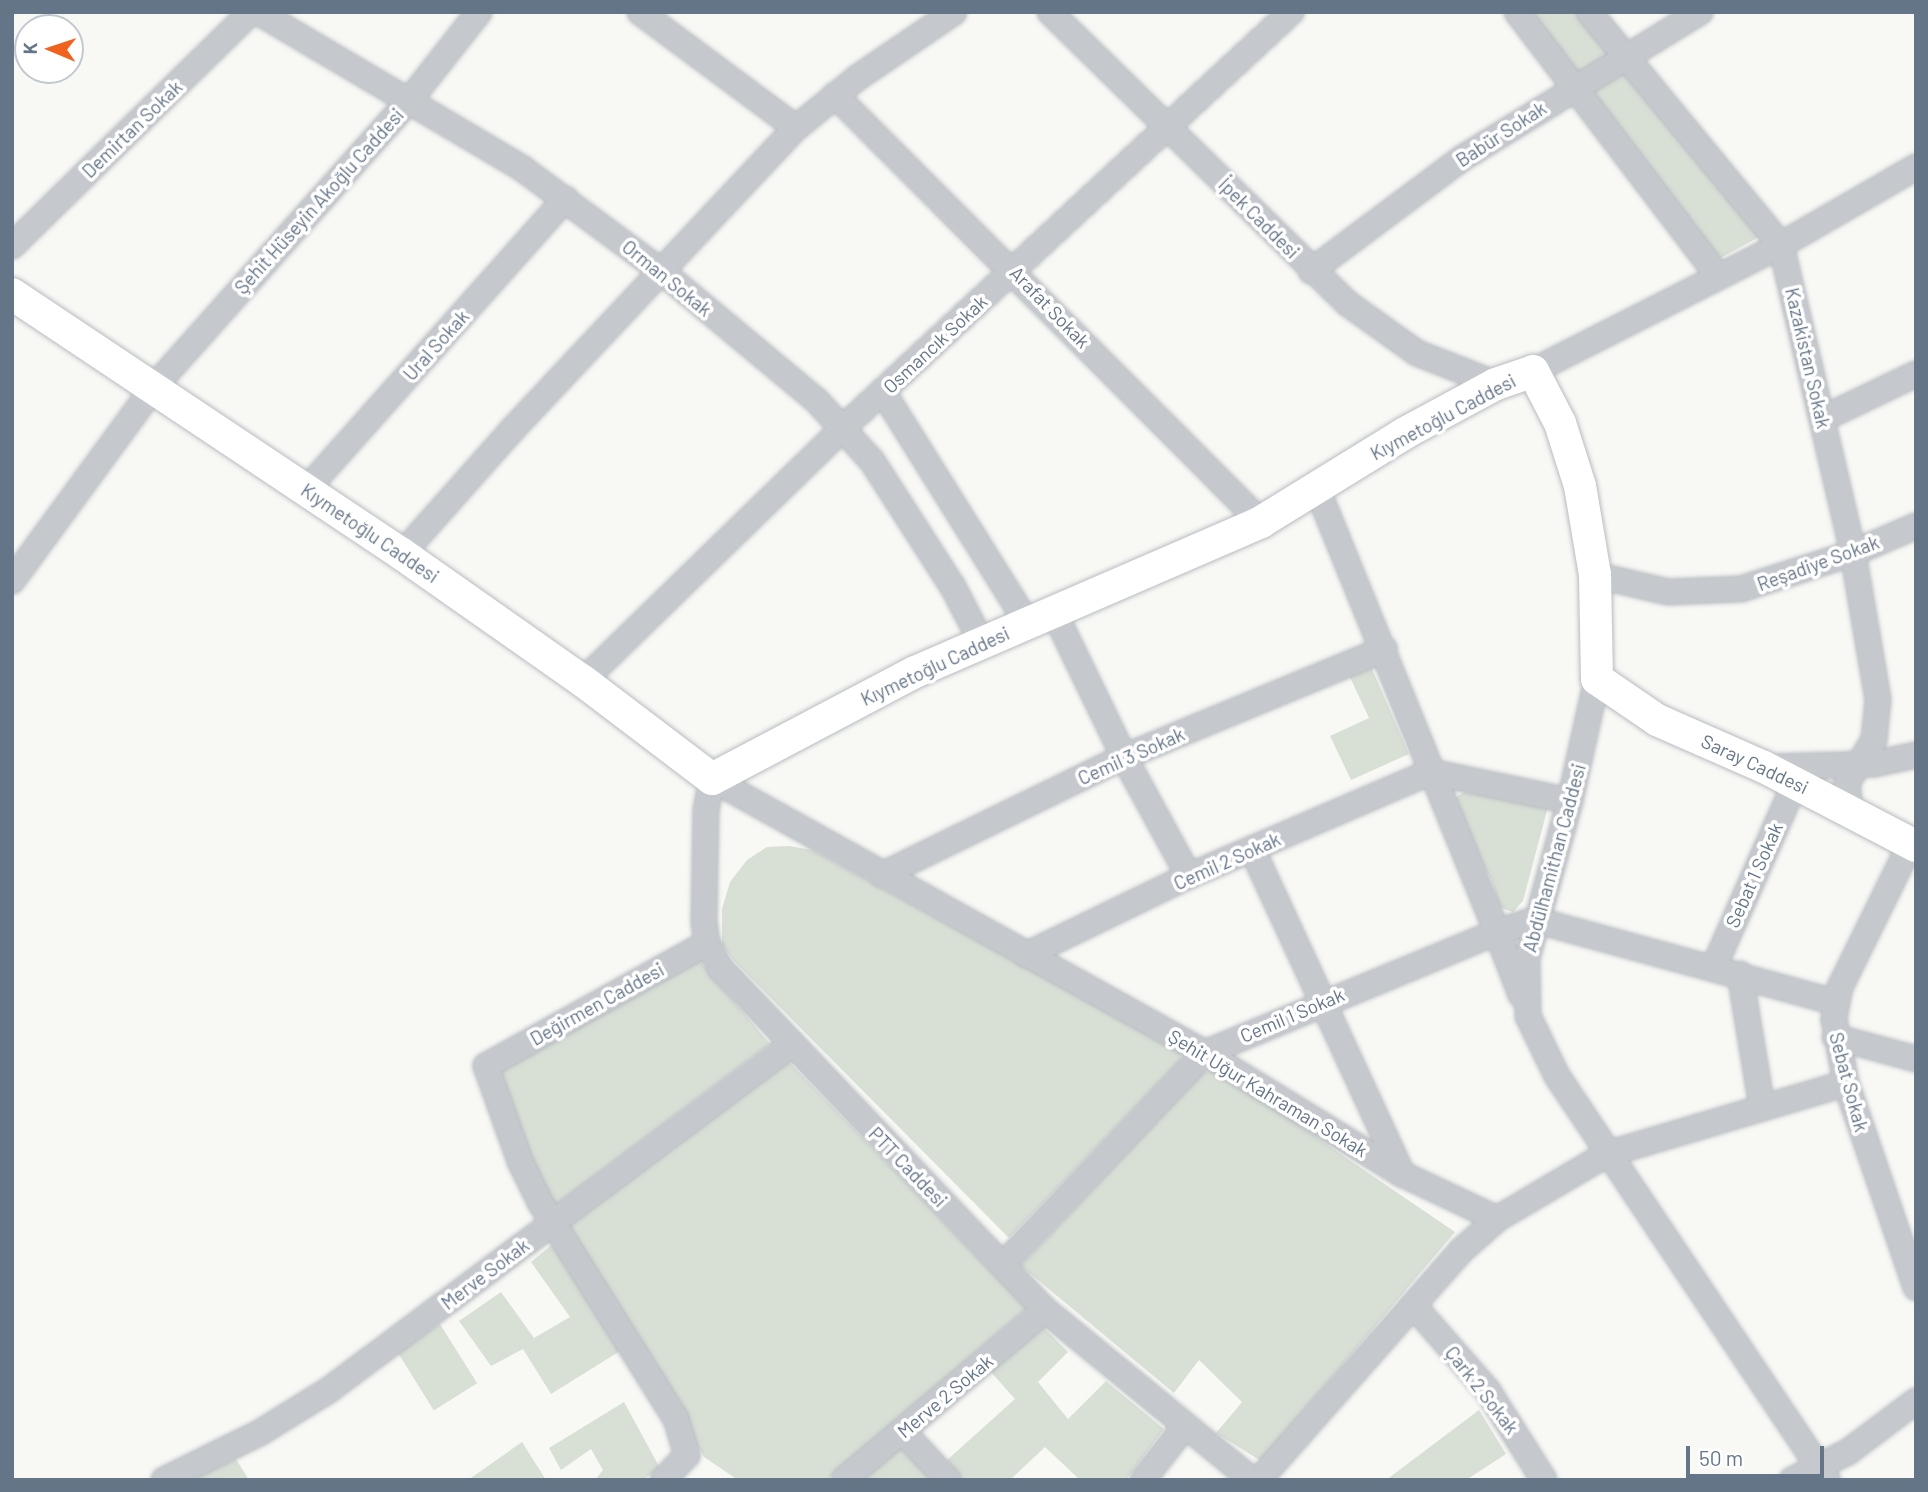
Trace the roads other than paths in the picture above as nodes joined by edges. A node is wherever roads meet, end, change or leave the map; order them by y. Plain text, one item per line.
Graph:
1 (251, 12) edge
2 (258, 12) edge
3 (479, 12) edge
4 (640, 12) edge
5 (954, 12) edge
6 (1049, 12) edge
7 (1291, 12) edge
8 (1517, 12) edge
9 (1590, 12) edge
10 (1700, 12) edge
11 (1626, 57) junction
12 (1576, 85) junction
13 (835, 95) junction
14 (409, 101) junction
15 (1167, 125) junction
16 (796, 128) junction
17 (1916, 167) edge
18 (565, 199) junction
19 (1781, 245) junction
20 (12, 246) edge
21 (1015, 270) junction
22 (661, 271) junction
23 (1311, 271) junction
24 (1717, 275) junction
25 (12, 294) edge
26 (1533, 371) junction
27 (1916, 374) edge
28 (1496, 384) junction
29 (154, 387) junction
30 (883, 392) junction
31 (1822, 419) junction
32 (844, 427) junction
33 (306, 490) junction
34 (1318, 491) junction
35 (1261, 522) junction
36 (1916, 526) edge
37 (1853, 553) junction
38 (402, 554) junction
39 (1595, 575) junction
40 (12, 581) edge
41 (1041, 618) junction
42 (982, 643) junction
43 (1385, 649) junction
44 (1597, 679) junction
45 (583, 681) junction
46 (1916, 755) edge
47 (1124, 757) junction
48 (1861, 765) junction
49 (1765, 767) junction
50 (1431, 772) junction
51 (712, 779) junction
52 (1795, 783) junction
53 (1570, 801) junction
54 (1850, 809) junction
55 (1913, 844) edge
56 (1252, 849) junction
57 (882, 875) junction
58 (1189, 876) junction
59 (1535, 920) junction
60 (1497, 932) junction
61 (707, 943) junction
62 (1026, 955) junction
63 (1714, 967) junction
64 (1740, 974) junction
65 (1323, 1001) junction
66 (1835, 1002) junction
67 (1528, 1016) junction
68 (1835, 1037) junction
69 (791, 1045) junction
70 (1205, 1053) junction
71 (1916, 1059) edge
72 (1846, 1083) junction
73 (1762, 1107) junction
74 (1607, 1154) junction
75 (1402, 1174) junction
76 (1497, 1219) junction
77 (552, 1224) junction
78 (1003, 1265) junction
79 (1916, 1287) edge
80 (1413, 1305) junction
81 (1045, 1310) junction
82 (1916, 1401) edge
83 (1185, 1426) junction
84 (903, 1432) junction
85 (1824, 1473) edge
86 (164, 1480) edge
87 (663, 1480) edge
88 (844, 1480) edge
89 (948, 1480) edge
90 (1143, 1480) edge
91 (1252, 1480) edge
92 (1259, 1480) edge
93 (1544, 1480) edge
94 (1792, 1480) edge

1 - 20 street, Demirtan Sokak
2 - 14 street, Orman Sokak
3 - 14 street, Şehit Hüseyin Akoğlu Caddesi
4 - 16 street
5 - 13 street
6 - 15 street, İpek Caddesi
7 - 15 street, Osmancık Sokak
8 - 12 street
9 - 11 street, Kazakistan Sokak
10 - 11 street, Babür Sokak
11 - 12 street, Babür Sokak
11 - 19 street, Kazakistan Sokak
12 - 23 street, Babür Sokak
12 - 24 street
13 - 16 street
13 - 21 street, Arafat Sokak
14 - 18 street, Orman Sokak
14 - 29 street, Şehit Hüseyin Akoğlu Caddesi
15 - 21 street, Osmancık Sokak
15 - 23 street, İpek Caddesi
16 - 22 street
17 - 19 street, Kıymetoğlu Caddesi
18 - 22 street, Orman Sokak
18 - 33 street, Ural Sokak
19 - 24 street, Kıymetoğlu Caddesi
19 - 31 street, Kazakistan Sokak
21 - 30 street, Osmancık Sokak
21 - 35 street, Arafat Sokak
22 - 32 street, Orman Sokak
22 - 38 street
23 - 28 street, İpek Caddesi
24 - 26 street, Kıymetoğlu Caddesi
25 - 29 main road, Kıymetoğlu Caddesi
26 - 28 main road, Kıymetoğlu Caddesi
26 - 39 main road, Abdülhamithan Caddesi
27 - 31 street
28 - 34 main road, Kıymetoğlu Caddesi
29 - 33 main road, Kıymetoğlu Caddesi
29 - 40 street, Şehit Hüseyin Akoğlu Caddesi
30 - 32 street, Osmancık Sokak
30 - 41 street
31 - 37 street, Kazakistan Sokak
32 - 42 street, Orman Sokak
32 - 45 street, Osmancık Sokak
33 - 38 main road, Kıymetoğlu Caddesi
34 - 35 main road, Kıymetoğlu Caddesi
34 - 43 street
35 - 41 main road, Kıymetoğlu Caddesi
36 - 37 street, Reşadiye Sokak
37 - 39 street, Reşadiye Sokak
37 - 48 street, Kazakistan Sokak
38 - 45 main road, Kıymetoğlu Caddesi
39 - 44 main road, Abdülhamithan Caddesi
41 - 42 main road, Kıymetoğlu Caddesi
41 - 47 street
42 - 51 main road, Kıymetoğlu Caddesi
43 - 47 street, Cemil 3 Sokak
43 - 50 street
44 - 49 main road, Saray Caddesi
44 - 53 street, Abdülhamithan Caddesi
45 - 51 main road, Kıymetoğlu Caddesi
46 - 48 street
47 - 57 street, Cemil 3 Sokak
47 - 58 street
48 - 49 street
48 - 54 street, Kazakistan Sokak
49 - 52 main road, Saray Caddesi
50 - 53 street
50 - 56 street, Cemil 2 Sokak
50 - 60 street
51 - 57 street, Şehit Uğur Kahraman Sokak
51 - 61 street, PTT Caddesi
52 - 54 main road, Saray Caddesi
52 - 63 street, Sebat 1 Sokak
53 - 59 street, Abdülhamithan Caddesi
54 - 55 main road, Saray Caddesi
55 - 66 street, Sebat Sokak
56 - 58 street, Cemil 2 Sokak
56 - 65 street
57 - 62 street, Şehit Uğur Kahraman Sokak
58 - 62 street, Cemil 2 Sokak
59 - 60 street, Cemil 1 Sokak
59 - 63 street
59 - 67 street, Abdülhamithan Caddesi
60 - 65 street, Cemil 1 Sokak
60 - 67 street
61 - 69 street, PTT Caddesi
61 - 77 street, Değirmen Caddesi
62 - 70 street, Şehit Uğur Kahraman Sokak
63 - 64 street
64 - 66 street
64 - 73 street
65 - 70 street, Cemil 1 Sokak
65 - 75 street
66 - 68 street, Sebat Sokak
67 - 74 street, Abdülhamithan Caddesi
68 - 71 street
68 - 72 street, Sebat Sokak
69 - 77 street, Merve Sokak
69 - 78 street, PTT Caddesi
70 - 75 street, Şehit Uğur Kahraman Sokak
70 - 78 street, Cemil 1 Sokak
72 - 73 street
72 - 79 street, Sebat Sokak
73 - 74 street
74 - 76 street
74 - 85 street, Abdülhamithan Caddesi
75 - 76 street, Şehit Uğur Kahraman Sokak
76 - 80 street
77 - 86 street, Merve Sokak
77 - 87 street
78 - 81 street, PTT Caddesi
80 - 92 street
80 - 93 street, Çark 2 Sokak
81 - 83 street, PTT Caddesi
81 - 84 street, Merve 2 Sokak
82 - 85 street
83 - 90 street
83 - 91 street, PTT Caddesi
84 - 88 street, Merve 2 Sokak
84 - 89 street
85 - 94 street

